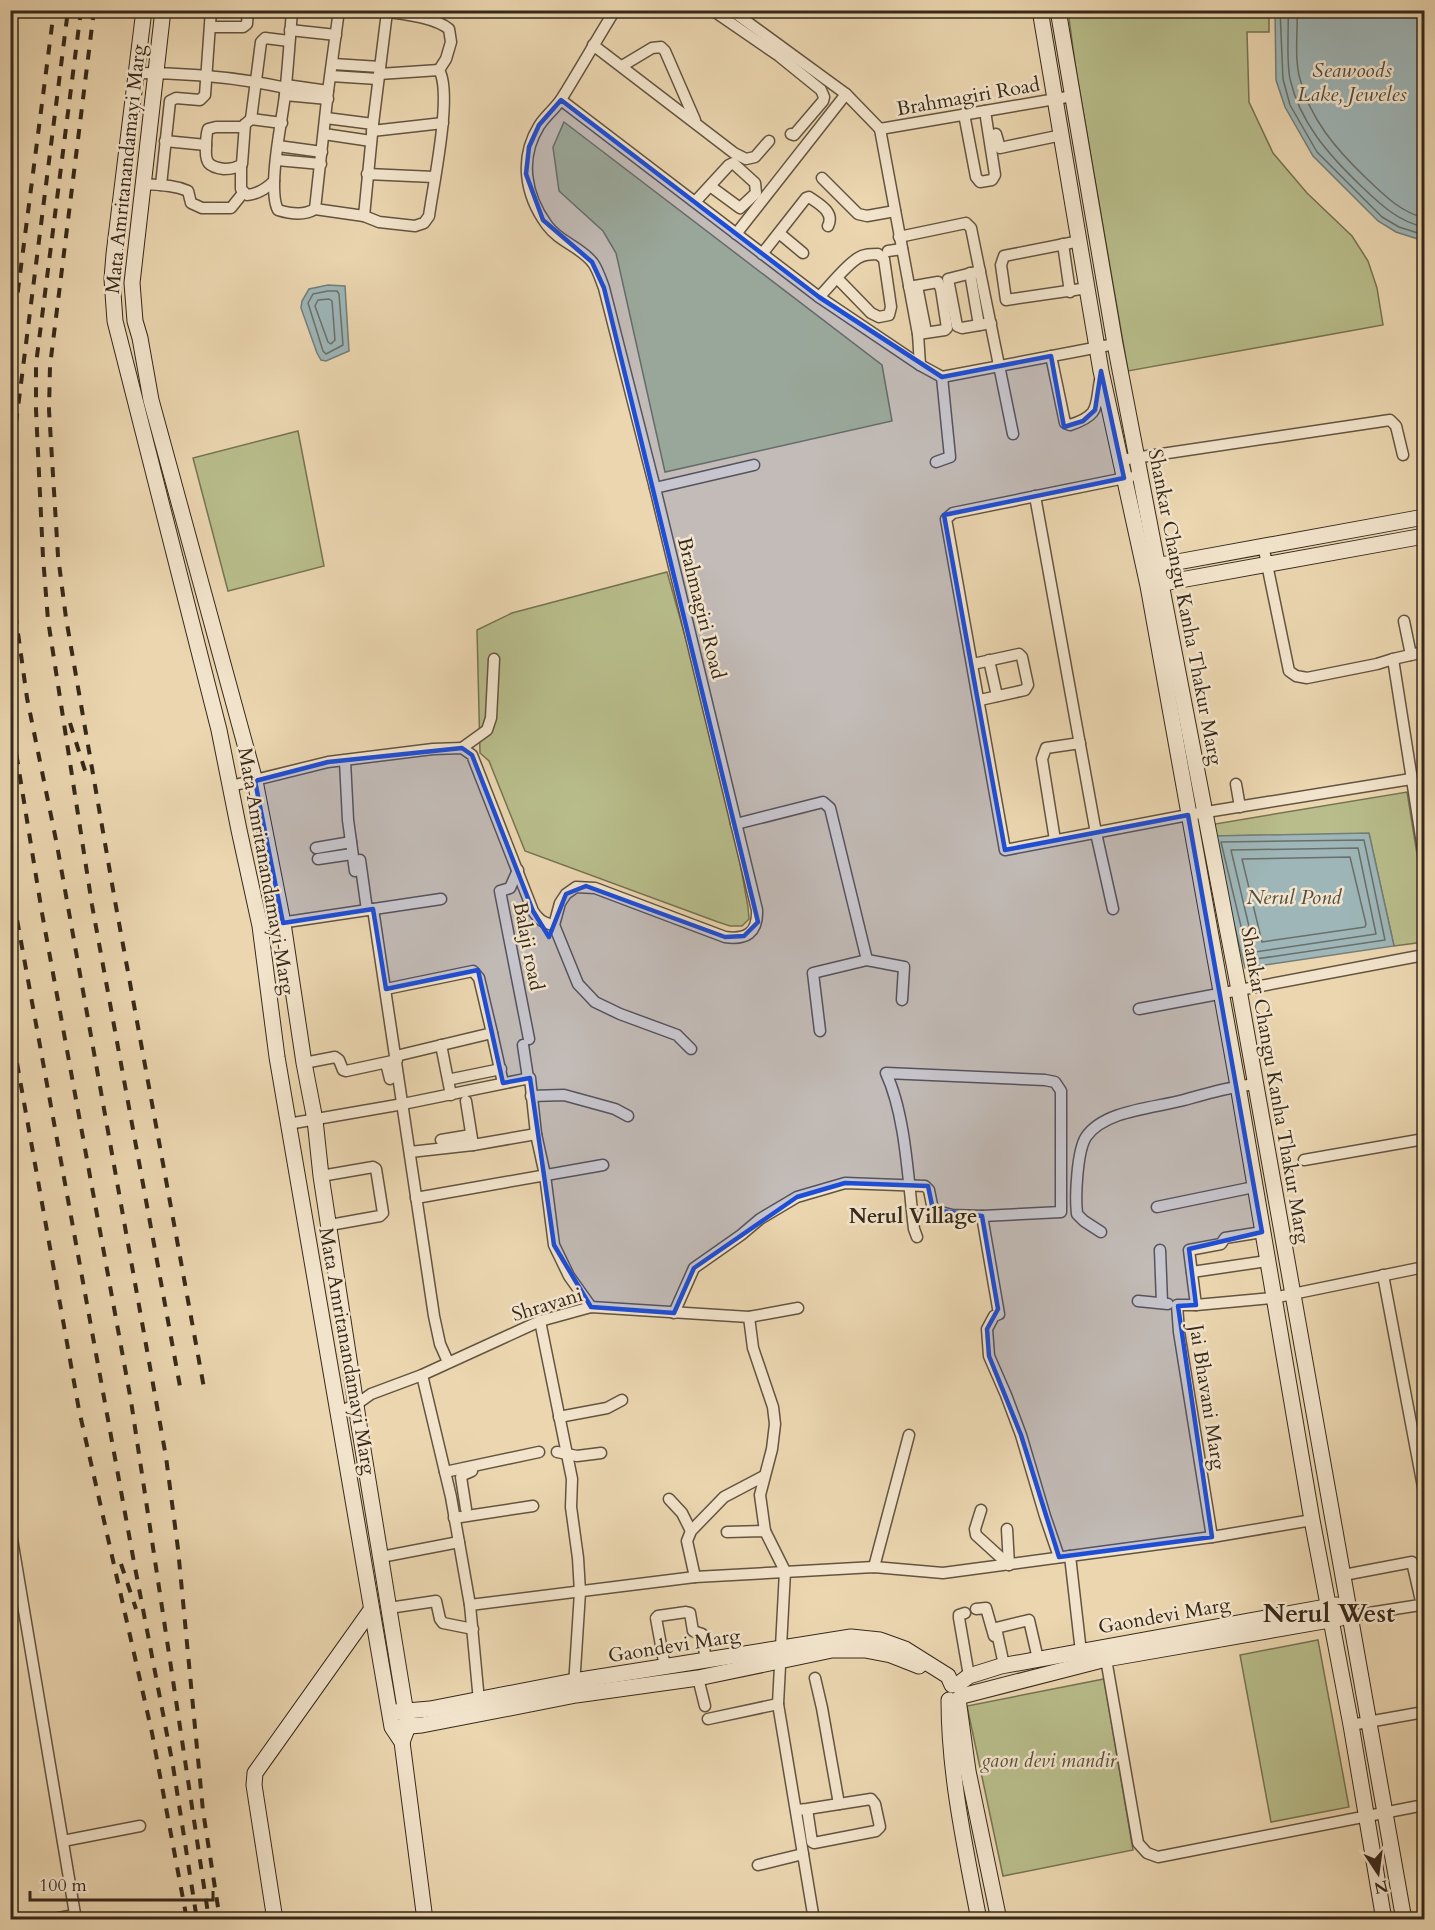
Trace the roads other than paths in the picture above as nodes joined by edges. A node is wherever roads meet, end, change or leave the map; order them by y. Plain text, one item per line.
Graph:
1 (144, 10) edge
2 (163, 10) edge
3 (211, 10) edge
4 (248, 10) edge
5 (292, 10) edge
6 (339, 10) edge
7 (375, 10) edge
8 (615, 10) edge
9 (712, 10) edge
10 (730, 10) edge
11 (1040, 10) edge
12 (1058, 10) edge
13 (387, 12) junction
14 (211, 27) junction
15 (336, 35) junction
16 (290, 36) junction
17 (593, 45) junction
18 (782, 53) junction
19 (622, 66) junction
20 (332, 70) junction
21 (439, 70) junction
22 (136, 73) junction
23 (156, 73) junction
24 (379, 73) junction
25 (207, 76) junction
26 (256, 81) junction
27 (286, 89) junction
28 (846, 94) junction
29 (328, 95) junction
30 (1073, 96) junction
31 (1056, 99) junction
32 (561, 100) junction
33 (988, 110) junction
34 (964, 114) junction
35 (326, 118) junction
36 (248, 122) junction
37 (282, 123) junction
38 (443, 123) junction
39 (696, 123) junction
40 (880, 129) junction
41 (372, 132) junction
42 (324, 135) junction
43 (791, 135) dead end
44 (1062, 135) junction
45 (165, 141) junction
46 (769, 141) dead end
47 (206, 145) junction
48 (278, 146) junction
49 (322, 152) junction
50 (277, 160) junction
51 (241, 165) junction
52 (321, 165) junction
53 (367, 174) junction
54 (434, 177) junction
55 (822, 178) dead end
56 (274, 182) junction
57 (144, 184) junction
58 (161, 185) junction
59 (710, 186) junction
60 (243, 193) junction
61 (694, 202) junction
62 (315, 209) junction
63 (895, 211) junction
64 (364, 216) junction
65 (828, 226) dead end
66 (779, 232) junction
67 (736, 234) junction
68 (899, 237) junction
69 (1080, 241) junction
70 (1063, 244) junction
71 (902, 249) junction
72 (888, 251) dead end
73 (803, 253) dead end
74 (762, 254) junction
75 (975, 272) junction
76 (837, 278) junction
77 (913, 286) junction
78 (1088, 288) junction
79 (1070, 292) junction
80 (819, 297) junction
81 (1006, 300) junction
82 (986, 303) junction
83 (991, 323) junction
84 (978, 325) junction
85 (922, 333) junction
86 (1115, 344) junction
87 (1098, 348) junction
88 (1051, 356) junction
89 (920, 365) junction
90 (999, 366) junction
91 (1101, 370) junction
92 (942, 377) junction
93 (1013, 434) dead end
94 (1403, 455) dead end
95 (1137, 458) junction
96 (1121, 460) junction
97 (936, 462) dead end
98 (754, 465) dead end
99 (1132, 477) junction
100 (655, 488) junction
101 (1035, 496) junction
102 (1425, 517) edge
103 (1425, 536) edge
104 (1263, 546) junction
105 (1266, 564) junction
106 (1151, 566) junction
107 (1155, 584) junction
108 (1404, 621) dead end
109 (1425, 652) edge
110 (1411, 655) junction
111 (494, 659) dead end
112 (1393, 659) junction
113 (989, 660) junction
114 (973, 664) junction
115 (997, 696) junction
116 (980, 700) junction
117 (1080, 743) junction
118 (462, 748) junction
119 (345, 761) junction
120 (1411, 779) junction
121 (255, 781) junction
122 (1236, 784) dead end
123 (231, 786) junction
124 (1240, 807) junction
125 (1203, 813) junction
126 (1188, 815) junction
127 (354, 818) dead end
128 (735, 824) junction
129 (1096, 833) junction
130 (1423, 839) edge
131 (1055, 840) junction
132 (351, 842) junction
133 (316, 848) dead end
134 (352, 854) junction
135 (1425, 856) edge
136 (318, 860) dead end
137 (518, 870) junction
138 (355, 871) dead end
139 (441, 899) dead end
140 (370, 909) junction
141 (1113, 909) dead end
142 (283, 923) junction
143 (260, 926) junction
144 (554, 926) junction
145 (1425, 955) edge
146 (867, 960) junction
147 (386, 989) junction
148 (1239, 990) junction
149 (1220, 993) junction
150 (902, 1000) dead end
151 (1139, 1009) dead end
152 (820, 1031) dead end
153 (492, 1033) junction
154 (441, 1045) junction
155 (691, 1049) dead end
156 (499, 1053) dead end
157 (393, 1060) junction
158 (304, 1064) junction
159 (501, 1069) junction
160 (528, 1078) junction
161 (390, 1079) dead end
162 (452, 1079) dead end
163 (504, 1083) junction
164 (1255, 1084) junction
165 (1238, 1086) junction
166 (451, 1095) junction
167 (531, 1096) junction
168 (466, 1101) dead end
169 (403, 1104) junction
170 (628, 1116) dead end
171 (315, 1120) junction
172 (288, 1124) junction
173 (536, 1134) junction
174 (1425, 1139) edge
175 (441, 1140) dead end
176 (472, 1140) junction
177 (410, 1152) junction
178 (1304, 1160) dead end
179 (603, 1165) dead end
180 (545, 1175) junction
181 (321, 1176) junction
182 (909, 1186) junction
183 (1254, 1187) junction
184 (416, 1198) junction
185 (1157, 1207) dead end
186 (982, 1216) junction
187 (330, 1225) junction
188 (1101, 1232) dead end
189 (1262, 1232) junction
190 (917, 1237) dead end
191 (1160, 1250) dead end
192 (1267, 1261) junction
193 (1425, 1267) edge
194 (1192, 1272) junction
195 (1383, 1275) junction
196 (1292, 1294) junction
197 (1273, 1298) junction
198 (1138, 1301) dead end
199 (1162, 1303) junction
200 (1178, 1305) junction
201 (1196, 1305) junction
202 (591, 1307) junction
203 (798, 1308) dead end
204 (674, 1312) junction
205 (749, 1317) junction
206 (540, 1321) junction
207 (448, 1362) junction
208 (422, 1375) junction
209 (622, 1400) dead end
210 (357, 1404) junction
211 (338, 1412) junction
212 (559, 1417) junction
213 (909, 1435) dead end
214 (539, 1452) dead end
215 (562, 1452) junction
216 (601, 1453) dead end
217 (445, 1472) junction
218 (462, 1472) junction
219 (764, 1476) junction
220 (1425, 1492) edge
221 (669, 1500) dead end
222 (532, 1506) dead end
223 (466, 1509) dead end
224 (981, 1510) dead end
225 (454, 1518) junction
226 (1312, 1520) junction
227 (10, 1527) edge
228 (1007, 1529) dead end
229 (692, 1531) junction
230 (765, 1531) junction
231 (727, 1532) dead end
232 (1336, 1533) junction
233 (1212, 1537) junction
234 (1315, 1538) junction
235 (456, 1543) junction
236 (1065, 1556) junction
237 (381, 1557) junction
238 (1009, 1565) junction
239 (874, 1567) junction
240 (785, 1571) junction
241 (695, 1577) junction
242 (1343, 1577) junction
243 (580, 1592) junction
244 (470, 1605) junction
245 (388, 1608) junction
246 (371, 1610) junction
247 (1349, 1610) junction
248 (1330, 1613) junction
249 (470, 1629) junction
250 (1081, 1652) junction
251 (780, 1655) junction
252 (1038, 1659) junction
253 (1106, 1659) junction
254 (706, 1661) junction
255 (1003, 1665) junction
256 (665, 1667) junction
257 (698, 1678) junction
258 (815, 1678) dead end
259 (575, 1688) junction
260 (957, 1690) junction
261 (479, 1701) junction
262 (778, 1704) junction
263 (705, 1706) dead end
264 (1425, 1712) edge
265 (399, 1719) junction
266 (708, 1719) dead end
267 (1368, 1722) junction
268 (1351, 1725) junction
269 (839, 1804) junction
270 (1425, 1805) edge
271 (801, 1810) junction
272 (1384, 1813) junction
273 (1366, 1815) junction
274 (141, 1826) dead end
275 (63, 1841) junction
276 (803, 1854) junction
277 (758, 1864) dead end
278 (76, 1917) edge
279 (48, 1920) edge
280 (275, 1920) edge
281 (425, 1920) edge
282 (814, 1920) edge
283 (979, 1920) edge
284 (999, 1920) edge
285 (1384, 1920) edge
286 (1404, 1920) edge

1 - 22 street, Mata Amritanandamayi Marg
2 - 23 street, Mata Amritanandamayi Marg
3 - 14 street
4 - 14 street
5 - 16 street
6 - 15 street
7 - 13 street
8 - 17 street, Brahmagiri Road
9 - 18 street
10 - 18 street, Brahmagiri Road
11 - 31 street, Shankar Changu Kanha Thakur Marg
12 - 30 street, Shankar Changu Kanha Thakur Marg
13 - 21 street
13 - 24 street
14 - 25 street
15 - 16 street
15 - 20 street
16 - 26 street
16 - 27 street
17 - 19 street
17 - 32 street, Brahmagiri Road
18 - 28 street, Brahmagiri Road
18 - 43 street
19 - 39 street
19 - 39 street
20 - 24 street
20 - 29 street
21 - 24 street
21 - 38 street
22 - 23 street
22 - 123 street, Mata Amritanandamayi Marg
23 - 25 street
23 - 57 street, Mata Amritanandamayi Marg
24 - 41 street
25 - 26 street
25 - 45 street
26 - 27 street
26 - 36 street
27 - 29 street
27 - 37 street
28 - 40 street, Brahmagiri Road
28 - 67 street
29 - 35 street
30 - 31 street, Brahmagiri Road
30 - 86 street, Shankar Changu Kanha Thakur Marg
31 - 33 street, Brahmagiri Road
31 - 44 street, Shankar Changu Kanha Thakur Marg
32 - 61 street
32 - 100 street, Brahmagiri Road
33 - 34 street, Brahmagiri Road
33 - 34 street
33 - 44 street
34 - 40 street, Brahmagiri Road
35 - 41 street
35 - 42 street
36 - 37 street
36 - 47 street
36 - 51 street
37 - 48 street
38 - 41 street
38 - 54 street
39 - 46 street
40 - 63 street
41 - 42 street
41 - 53 street
42 - 49 street
44 - 69 street, Shankar Changu Kanha Thakur Marg
45 - 47 street
45 - 58 street
47 - 51 street
48 - 49 street
48 - 50 street
49 - 52 street
50 - 52 street
50 - 56 street
51 - 60 street
52 - 62 street
53 - 54 street
53 - 64 street
54 - 64 street
55 - 63 street
56 - 60 street
56 - 62 street
57 - 58 street
57 - 121 street, Mata Amritanandamayi Marg
58 - 60 street
59 - 59 street
59 - 61 street
61 - 67 street
62 - 64 street
63 - 68 street
65 - 66 street
66 - 73 street
66 - 74 street
67 - 74 street
68 - 71 street
68 - 75 street
69 - 70 street
69 - 78 street, Shankar Changu Kanha Thakur Marg
70 - 79 street
70 - 81 street
71 - 72 street
71 - 77 street
74 - 80 street
75 - 82 street
75 - 84 street
75 - 84 street
76 - 76 street
76 - 80 street
77 - 85 street
77 - 85 street
78 - 79 street
78 - 87 street, Shankar Changu Kanha Thakur Marg
79 - 81 street
80 - 89 street
81 - 82 street
82 - 83 street
83 - 84 street
83 - 90 street
85 - 89 street
86 - 87 street
86 - 95 street, Shankar Changu Kanha Thakur Marg
87 - 88 street
87 - 91 street, Shankar Changu Kanha Thakur Marg
88 - 90 street
88 - 91 street
89 - 92 street
90 - 92 street
90 - 93 street
91 - 96 street, Shankar Changu Kanha Thakur Marg
92 - 97 street
94 - 95 street
95 - 96 street
95 - 99 street, Shankar Changu Kanha Thakur Marg
96 - 99 street, Shankar Changu Kanha Thakur Marg
98 - 100 street
99 - 101 street
99 - 106 street, Shankar Changu Kanha Thakur Marg
100 - 128 street, Brahmagiri Road
101 - 114 street
101 - 117 street
102 - 104 street
103 - 105 street
104 - 105 street
104 - 106 street
105 - 107 street
105 - 112 street
106 - 107 street, Shankar Changu Kanha Thakur Marg
107 - 125 street, Shankar Changu Kanha Thakur Marg
107 - 126 street, Shankar Changu Kanha Thakur Marg
108 - 110 street
109 - 110 street
110 - 112 street
111 - 118 street
112 - 120 street
113 - 114 street
113 - 115 street
113 - 115 street
114 - 116 street
115 - 116 street
116 - 131 street
117 - 129 street
117 - 131 street
118 - 119 street
118 - 137 street
119 - 121 street
119 - 132 street
120 - 124 street
120 - 130 street
121 - 123 street
121 - 142 street, Mata Amritanandamayi Marg
122 - 124 street
123 - 143 street, Mata Amritanandamayi Marg
124 - 125 street
125 - 126 street
125 - 148 street, Shankar Changu Kanha Thakur Marg
126 - 129 street
126 - 149 street, Shankar Changu Kanha Thakur Marg
127 - 140 street
128 - 144 street, Brahmagiri Road
128 - 146 street
129 - 131 street
129 - 141 street
130 - 135 street
132 - 133 street
132 - 134 street
134 - 136 street
134 - 138 street
137 - 144 street
137 - 160 street, Balaji road
139 - 140 street
140 - 142 street
140 - 147 street
142 - 143 street
142 - 158 street, Mata Amritanandamayi Marg
143 - 172 street, Mata Amritanandamayi Marg
144 - 155 street
145 - 148 street
146 - 150 street
146 - 152 street
147 - 153 street
147 - 157 street
148 - 149 street
148 - 164 street, Shankar Changu Kanha Thakur Marg
149 - 151 street
149 - 165 street, Shankar Changu Kanha Thakur Marg
153 - 154 street
153 - 159 street
154 - 157 street
154 - 166 street
156 - 163 street
157 - 158 street
157 - 161 street
157 - 169 street
158 - 171 street, Mata Amritanandamayi Marg
159 - 162 street
159 - 163 street
160 - 163 street
160 - 167 street
163 - 166 street
164 - 165 street
164 - 196 street, Shankar Changu Kanha Thakur Marg
165 - 183 street, Shankar Changu Kanha Thakur Marg
165 - 188 street
166 - 169 street
167 - 170 street
167 - 173 street
168 - 176 street
169 - 171 street
169 - 177 street
171 - 172 street
171 - 181 street, Mata Amritanandamayi Marg
172 - 211 street, Mata Amritanandamayi Marg
173 - 176 street
173 - 180 street
174 - 178 street
175 - 176 street
176 - 177 street
177 - 184 street
179 - 180 street
180 - 184 street
180 - 202 street
181 - 187 street, Mata Amritanandamayi Marg
181 - 187 street
182 - 186 street
182 - 186 street
182 - 190 street
182 - 204 street
183 - 185 street
183 - 189 street, Shankar Changu Kanha Thakur Marg
184 - 207 street
186 - 236 street
187 - 210 street, Mata Amritanandamayi Marg
189 - 192 street, Shankar Changu Kanha Thakur Marg
189 - 194 street
191 - 199 street
192 - 194 street
192 - 197 street, Shankar Changu Kanha Thakur Marg
193 - 195 street, Jai Bhavani Marg
194 - 201 street
195 - 196 street, Jai Bhavani Marg
195 - 220 street
196 - 197 street, Jai Bhavani Marg
196 - 232 street, Shankar Changu Kanha Thakur Marg
197 - 201 street, Jai Bhavani Marg
197 - 226 street, Shankar Changu Kanha Thakur Marg
198 - 199 street
199 - 200 street
200 - 201 street, Jai Bhavani Marg
200 - 233 street, Jai Bhavani Marg
202 - 204 street, Shravani
202 - 206 street, Shravani
203 - 205 street, Shravani
204 - 205 street, Shravani
205 - 219 street
206 - 207 street, Shravani
206 - 212 street
207 - 208 street, Shravani
208 - 210 street, Shravani
208 - 217 street
209 - 212 street
210 - 211 street, Shravani
210 - 237 street, Mata Amritanandamayi Marg
211 - 246 street, Mata Amritanandamayi Marg
212 - 215 street
213 - 239 street
214 - 218 street
215 - 216 street
215 - 243 street
217 - 218 street
217 - 225 street
218 - 223 street
219 - 229 street
219 - 230 street
221 - 229 street
222 - 225 street
224 - 238 street
225 - 235 street
226 - 233 street
226 - 234 street, Shankar Changu Kanha Thakur Marg
227 - 275 street
228 - 238 street
229 - 241 street
230 - 231 street
230 - 240 street
232 - 234 street
232 - 242 street, Shankar Changu Kanha Thakur Marg
233 - 236 street
234 - 248 street, Shankar Changu Kanha Thakur Marg
235 - 237 street
235 - 244 street
235 - 249 street
236 - 238 street
236 - 250 street
237 - 245 street, Mata Amritanandamayi Marg
238 - 239 street
239 - 240 street
240 - 241 street
240 - 251 street
241 - 243 street
242 - 247 street, Shankar Changu Kanha Thakur Marg
242 - 247 street
243 - 244 street
243 - 259 street
244 - 249 street
245 - 249 street
245 - 265 street, Mata Amritanandamayi Marg
246 - 265 street, Mata Amritanandamayi Marg
246 - 280 street
247 - 248 street, Gaondevi Marg
247 - 267 street, Shankar Changu Kanha Thakur Marg
248 - 250 street, Gaondevi Marg
248 - 253 street, Gaondevi Marg
248 - 268 street, Shankar Changu Kanha Thakur Marg
249 - 261 street
250 - 252 street, Gaondevi Marg
251 - 254 street, Gaondevi Marg
251 - 257 street, Gaondevi Marg
251 - 260 street, Gaondevi Marg
251 - 262 street
252 - 255 street, Gaondevi Marg
252 - 255 street
253 - 260 street, Gaondevi Marg
253 - 273 street
254 - 256 street, Gaondevi Marg
254 - 256 street
255 - 260 street, Gaondevi Marg
255 - 260 street
256 - 259 street, Gaondevi Marg
257 - 259 street, Gaondevi Marg
257 - 263 street
258 - 269 street
259 - 261 street, Gaondevi Marg
259 - 265 street, Gaondevi Marg
260 - 283 street
260 - 284 street
261 - 265 street, Gaondevi Marg
262 - 266 street
262 - 271 street
264 - 267 street
265 - 281 street, Mata Amritanandamayi Marg
267 - 268 street
267 - 272 street, Shankar Changu Kanha Thakur Marg
268 - 273 street, Shankar Changu Kanha Thakur Marg
269 - 271 street
269 - 271 street
270 - 272 street
271 - 276 street
272 - 273 street
272 - 286 street, Shankar Changu Kanha Thakur Marg
273 - 285 street, Shankar Changu Kanha Thakur Marg
274 - 275 street
275 - 278 street
276 - 277 street
276 - 282 street
278 - 279 street

